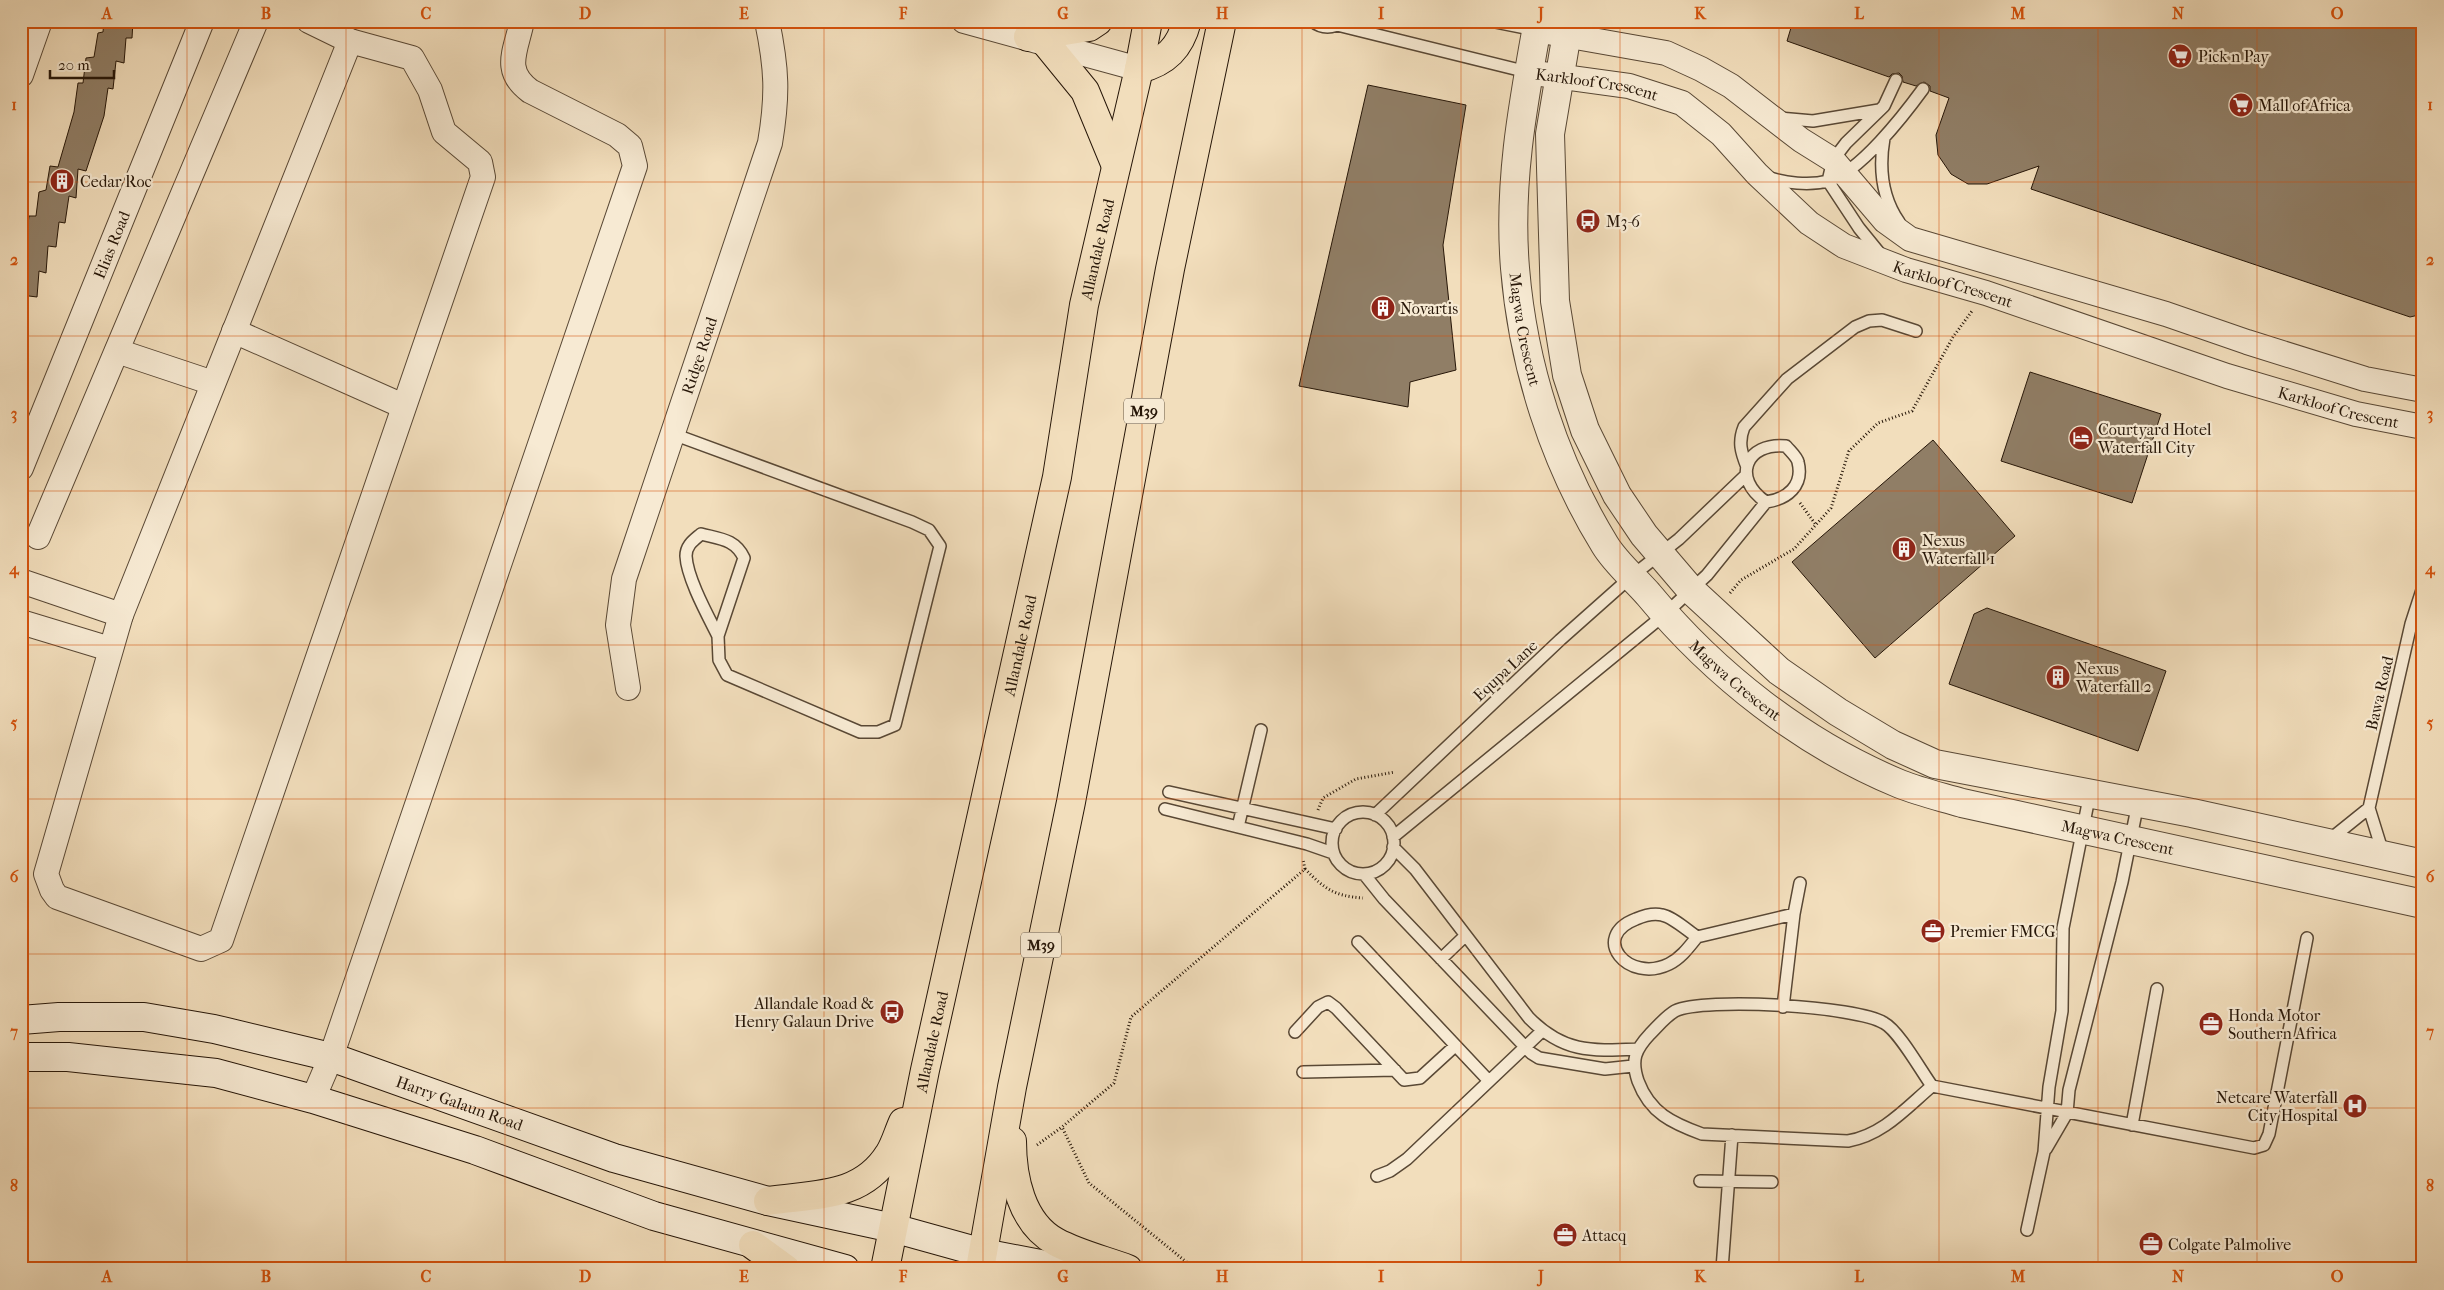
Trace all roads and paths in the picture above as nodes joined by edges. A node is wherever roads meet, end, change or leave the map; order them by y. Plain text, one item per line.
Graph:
1 (40, 21) edge
2 (202, 21) edge
3 (256, 21) edge
4 (309, 21) edge
5 (522, 21) edge
6 (767, 21) edge
7 (964, 21) edge
8 (1098, 21) edge
9 (1148, 21) edge
10 (1188, 21) edge
11 (1222, 21) edge
12 (1312, 21) edge
13 (1490, 21) edge
14 (1340, 23) edge
15 (1537, 26) edge
16 (1568, 28) edge
17 (350, 40) junction
18 (1036, 40) junction
19 (1139, 69) junction
20 (1527, 72) junction
21 (21, 75) edge
22 (1559, 77) junction
23 (1896, 80) dead end
24 (1923, 89) dead end
25 (1879, 110) junction
26 (1770, 117) junction
27 (1884, 138) junction
28 (1116, 166) junction
29 (1835, 172) junction
30 (1757, 174) junction
31 (1910, 239) junction
32 (1887, 262) junction
33 (1986, 294) junction
34 (234, 331) junction
35 (1916, 331) dead end
36 (117, 351) junction
37 (213, 383) junction
38 (2423, 390) edge
39 (403, 406) junction
40 (2423, 427) edge
41 (673, 434) junction
42 (21, 468) edge
43 (1746, 471) junction
44 (1792, 492) junction
45 (1766, 502) junction
46 (1816, 525) junction
47 (38, 537) dead end
48 (1660, 553) junction
49 (1632, 576) junction
50 (21, 582) edge
51 (2423, 587) edge
52 (1691, 590) junction
53 (1726, 598) dead end
54 (121, 615) junction
55 (1664, 615) junction
56 (21, 622) edge
57 (718, 636) junction
58 (110, 649) junction
59 (628, 688) dead end
60 (1261, 730) dead end
61 (1400, 768) dead end
62 (1169, 792) dead end
63 (2090, 793) junction
64 (2138, 803) junction
65 (1242, 808) junction
66 (2369, 808) junction
67 (1165, 810) dead end
68 (1375, 815) junction
69 (1312, 825) junction
70 (1238, 827) junction
71 (1336, 829) junction
72 (2082, 829) junction
73 (2130, 840) junction
74 (1393, 842) junction
75 (2326, 842) junction
76 (1307, 844) junction
77 (1333, 853) junction
78 (2383, 855) junction
79 (2423, 864) edge
80 (1306, 869) junction
81 (1364, 874) junction
82 (1800, 883) dead end
83 (1384, 898) junction
84 (2423, 904) edge
85 (1794, 914) junction
86 (1465, 936) junction
87 (1698, 938) junction
88 (2307, 938) dead end
89 (1358, 942) dead end
90 (1441, 959) junction
91 (2157, 990) dead end
92 (1783, 1007) junction
93 (21, 1020) edge
94 (1542, 1031) junction
95 (1295, 1032) dead end
96 (1455, 1046) junction
97 (1524, 1047) junction
98 (1638, 1049) junction
99 (21, 1057) edge
100 (331, 1057) junction
101 (1633, 1066) junction
102 (925, 1070) junction
103 (1395, 1070) junction
104 (1303, 1072) dead end
105 (1488, 1081) junction
106 (1932, 1086) junction
107 (1012, 1087) junction
108 (313, 1099) junction
109 (2047, 1108) junction
110 (2067, 1113) junction
111 (2132, 1125) junction
112 (1732, 1135) junction
113 (2044, 1152) junction
114 (1377, 1176) dead end
115 (1700, 1181) dead end
116 (1729, 1182) junction
117 (1772, 1182) dead end
118 (768, 1201) junction
119 (893, 1228) junction
120 (2027, 1230) dead end
121 (753, 1245) junction
122 (981, 1261) edge
123 (786, 1269) edge
124 (845, 1269) edge
125 (885, 1269) edge
126 (1066, 1269) edge
127 (1128, 1269) edge
128 (1194, 1269) edge
129 (1722, 1269) edge

1 - 21 street
2 - 42 street, Elias Road
3 - 36 street
4 - 17 street
5 - 100 street
6 - 41 street, Ridge Road
7 - 18 street
8 - 18 main road
9 - 19 main road, Allandale Road
10 - 19 main road
11 - 107 main road, M39
12 - 14 lane
13 - 15 lane
14 - 20 lane
15 - 16 street, Karkloof Crescent
15 - 20 street, Magwa Crescent
16 - 22 street, Magwa Crescent
16 - 26 street, Karkloof Crescent
17 - 34 street
17 - 39 street
18 - 19 street
18 - 28 main road
19 - 28 main road, Allandale Road
20 - 22 street, Karkloof Crescent
20 - 49 street, Magwa Crescent
22 - 30 street, Karkloof Crescent
22 - 48 street, Magwa Crescent
23 - 25 lane
24 - 27 lane
25 - 26 lane
25 - 29 lane
26 - 29 street, Karkloof Crescent
27 - 29 lane
27 - 31 lane
28 - 102 main road, Allandale Road
29 - 30 lane
29 - 31 street, Karkloof Crescent
29 - 32 lane
30 - 32 street, Karkloof Crescent
31 - 38 street, Karkloof Crescent
32 - 33 street, Karkloof Crescent
33 - 40 street, Karkloof Crescent
33 - 46 path
34 - 37 street
34 - 39 street
35 - 43 lane
36 - 37 street
36 - 47 street
37 - 54 street
39 - 58 street
41 - 57 lane
41 - 59 street, Ridge Road
43 - 44 lane
43 - 45 lane
43 - 48 lane, Equpa Lane
44 - 45 lane
44 - 46 path
45 - 52 lane
46 - 53 path
48 - 49 lane, Equpa Lane
48 - 52 street, Magwa Crescent
49 - 55 street, Magwa Crescent
49 - 68 lane, Equpa Lane
50 - 54 street
51 - 66 lane, Bawa Road
52 - 55 lane
52 - 63 street, Magwa Crescent
54 - 58 street
55 - 72 street, Magwa Crescent
55 - 74 lane
56 - 58 street
57 - 57 lane
60 - 65 lane
61 - 69 path
62 - 65 lane
63 - 64 street, Magwa Crescent
63 - 72 lane
64 - 73 lane
64 - 75 street, Magwa Crescent
65 - 69 lane
65 - 70 lane
66 - 75 lane
66 - 78 lane
67 - 70 lane
68 - 71 lane
68 - 74 lane
69 - 71 lane
70 - 76 lane
71 - 77 lane
72 - 73 street, Magwa Crescent
72 - 109 lane
73 - 84 street, Magwa Crescent
73 - 110 lane
74 - 81 lane
74 - 86 lane
75 - 78 street, Magwa Crescent
76 - 77 lane
76 - 80 path
77 - 81 lane
78 - 79 street, Magwa Crescent
80 - 83 path
80 - 128 path
81 - 83 lane
82 - 85 lane
83 - 90 lane
85 - 87 lane
85 - 92 lane
86 - 90 lane
86 - 94 lane
87 - 87 lane
88 - 111 lane
89 - 96 lane
90 - 97 lane
91 - 111 lane
92 - 98 lane
92 - 106 lane
93 - 100 street, Harry Galaun Road
94 - 97 lane
94 - 98 lane
95 - 103 lane
96 - 103 lane
96 - 105 lane
97 - 101 lane
97 - 105 lane
98 - 101 lane
99 - 108 street
100 - 108 street
100 - 118 street, Harry Galaun Road
101 - 112 lane
102 - 118 main road
102 - 119 main road, Allandale Road
103 - 104 lane
105 - 114 lane
106 - 109 lane
106 - 112 lane
107 - 122 main road, M39
107 - 127 main road
108 - 121 street
109 - 110 lane
109 - 113 lane
110 - 111 lane
110 - 113 lane
112 - 116 lane
113 - 120 lane
115 - 116 lane
116 - 117 lane
116 - 129 lane
118 - 119 street, Harry Galaun Road
119 - 122 street, Harry Galaun Road
119 - 125 main road, Allandale Road
121 - 123 main road
121 - 124 street
122 - 126 street, Harry Galaun Road

